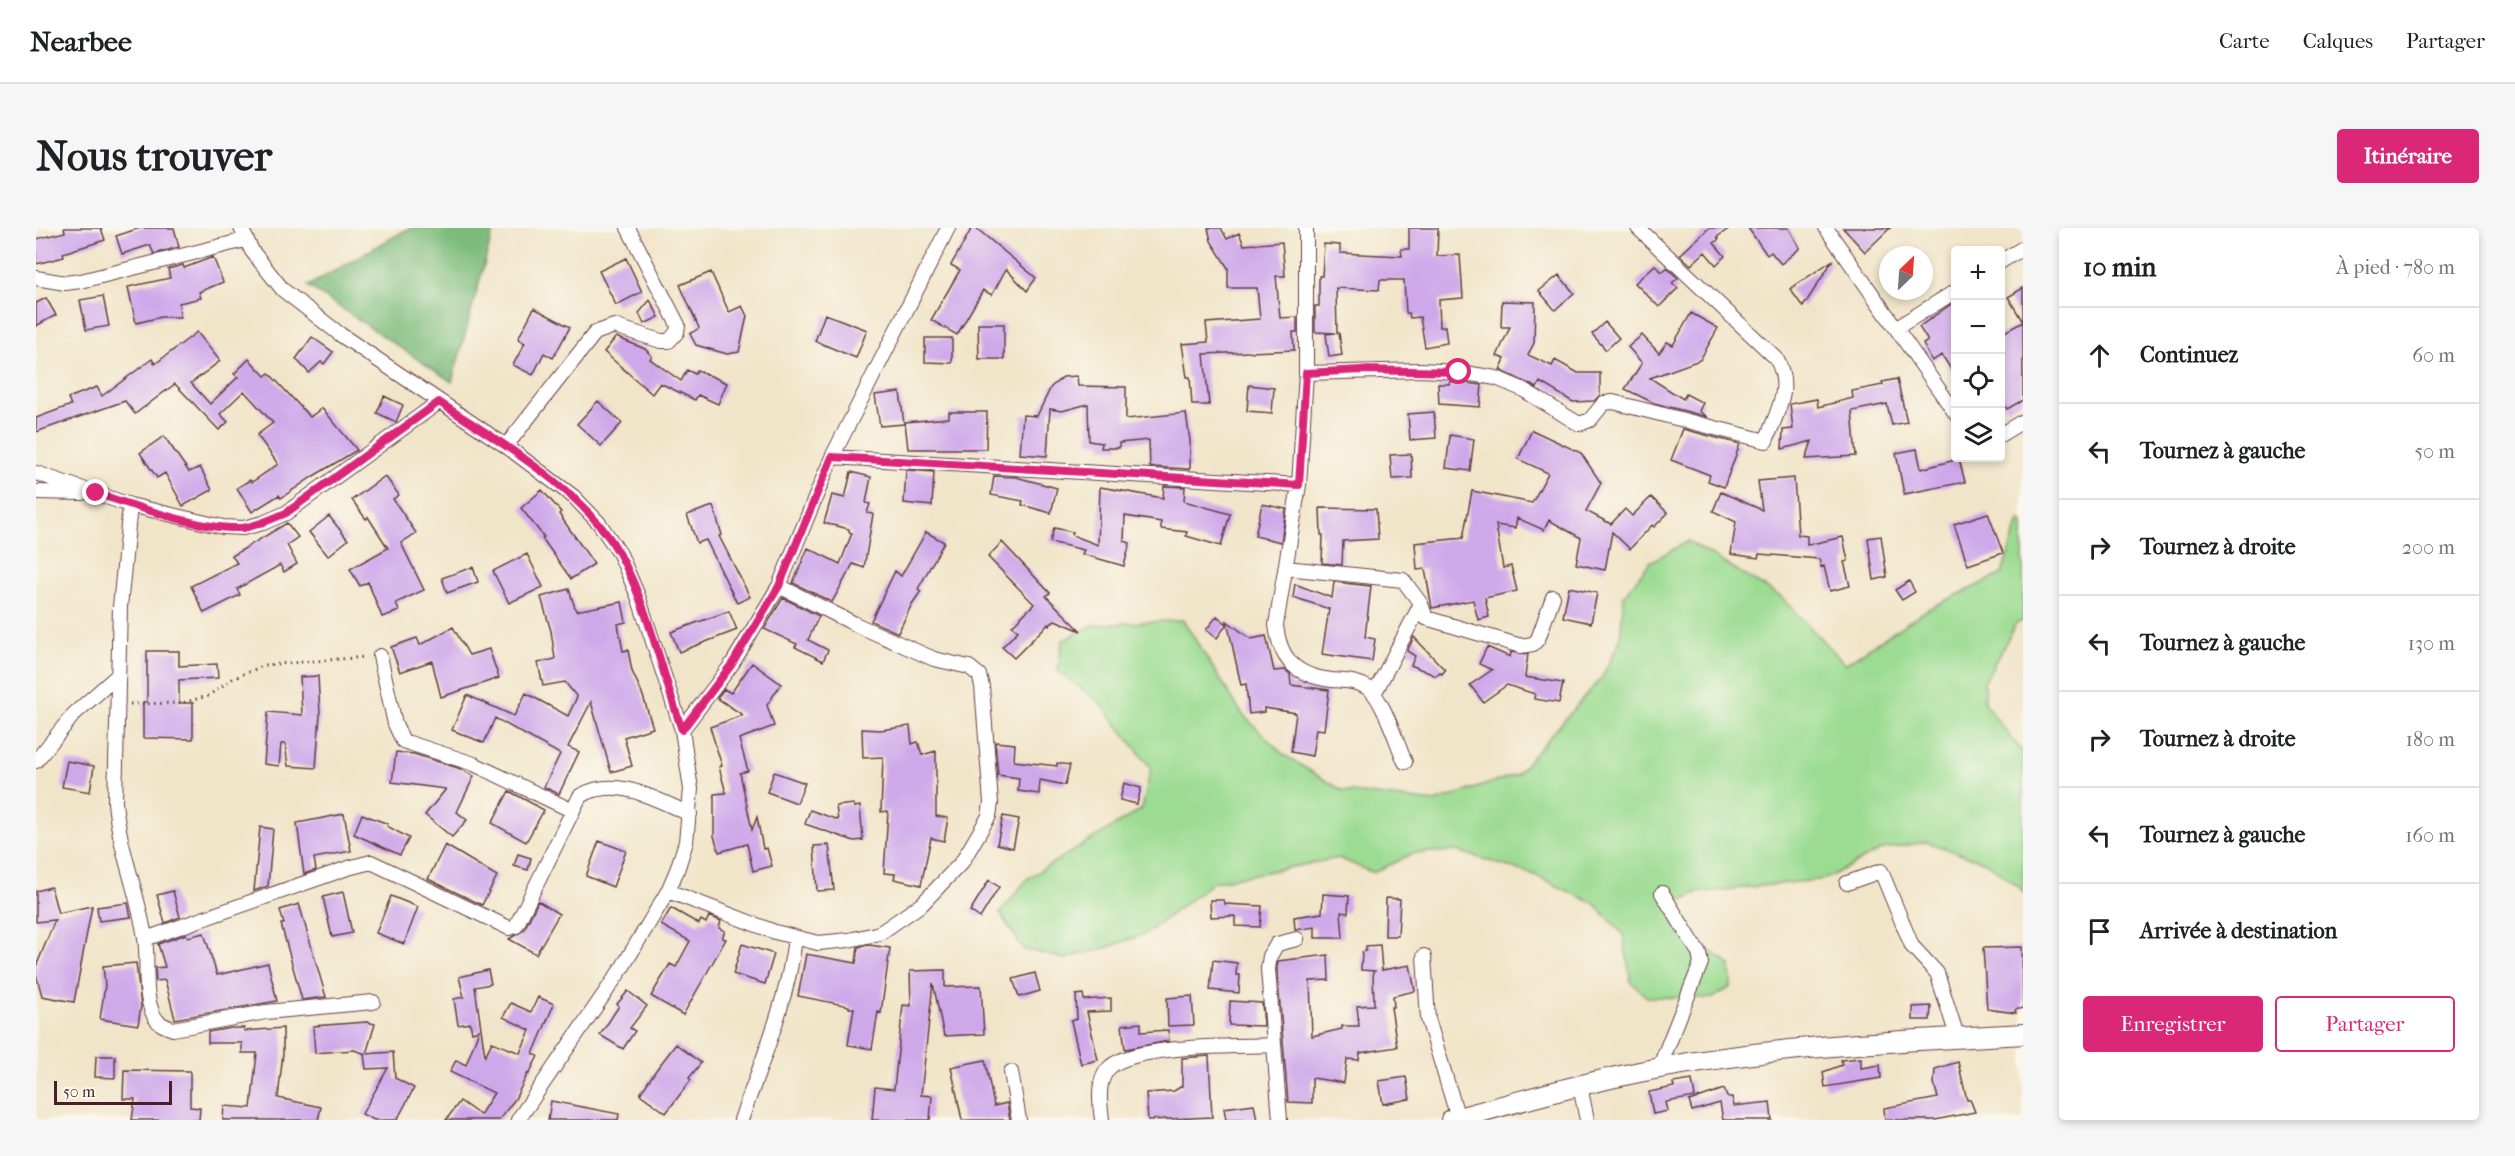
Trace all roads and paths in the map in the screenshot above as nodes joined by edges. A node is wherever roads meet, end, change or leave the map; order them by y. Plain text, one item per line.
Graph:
1 (628, 228) edge
2 (948, 228) edge
3 (1306, 228) edge
4 (1638, 228) edge
5 (1826, 228) edge
6 (243, 234) edge
7 (2023, 248) edge
8 (2005, 259) edge
9 (36, 278) edge
10 (1951, 294) edge
11 (1896, 328) junction
12 (1306, 373) junction
13 (439, 402) junction
14 (1952, 408) edge
15 (2023, 421) edge
16 (2005, 432) edge
17 (506, 446) junction
18 (832, 457) junction
19 (36, 473) edge
20 (1299, 485) junction
21 (36, 492) edge
22 (96, 493) junction
23 (130, 505) junction
24 (1286, 568) junction
25 (779, 586) junction
26 (1553, 597) dead end
27 (1421, 604) junction
28 (380, 656) joint
29 (117, 676) junction
30 (1374, 694) junction
31 (116, 704) junction
32 (682, 730) junction
33 (36, 761) edge
34 (1405, 762) dead end
35 (571, 810) junction
36 (690, 814) junction
37 (1847, 883) dead end
38 (668, 891) junction
39 (1662, 893) dead end
40 (795, 938) junction
41 (145, 939) junction
42 (1297, 939) dead end
43 (1424, 956) dead end
44 (373, 1002) dead end
45 (2023, 1034) edge
46 (1957, 1036) junction
47 (1274, 1045) junction
48 (1659, 1068) junction
49 (1011, 1072) dead end
50 (1580, 1086) junction
51 (1455, 1119) edge
52 (518, 1120) edge
53 (741, 1120) edge
54 (1019, 1120) edge
55 (1102, 1120) edge
56 (1280, 1120) edge
57 (1587, 1120) edge

1 - 17 street
2 - 18 street
3 - 12 street
4 - 12 street
5 - 11 street
6 - 9 street
6 - 13 street
7 - 8 street
10 - 11 street
11 - 14 street
12 - 20 street
13 - 17 street
13 - 23 street
15 - 16 street
17 - 32 street
18 - 20 street
18 - 25 street
19 - 22 street
20 - 24 street
21 - 22 street
22 - 23 street
23 - 29 street
24 - 27 street
24 - 30 street
25 - 32 street
25 - 40 street
26 - 27 street
27 - 30 street
28 - 31 path
28 - 35 street
29 - 31 street
29 - 33 street
30 - 34 street
31 - 41 street
32 - 36 street
35 - 36 street
35 - 41 street
36 - 38 street
37 - 46 street
38 - 40 street
38 - 52 street
39 - 48 street
40 - 53 street
41 - 44 street
42 - 47 street
43 - 51 street
45 - 46 street
46 - 48 street
47 - 55 street
47 - 56 street
48 - 50 street
49 - 54 street
50 - 51 street
50 - 57 street

